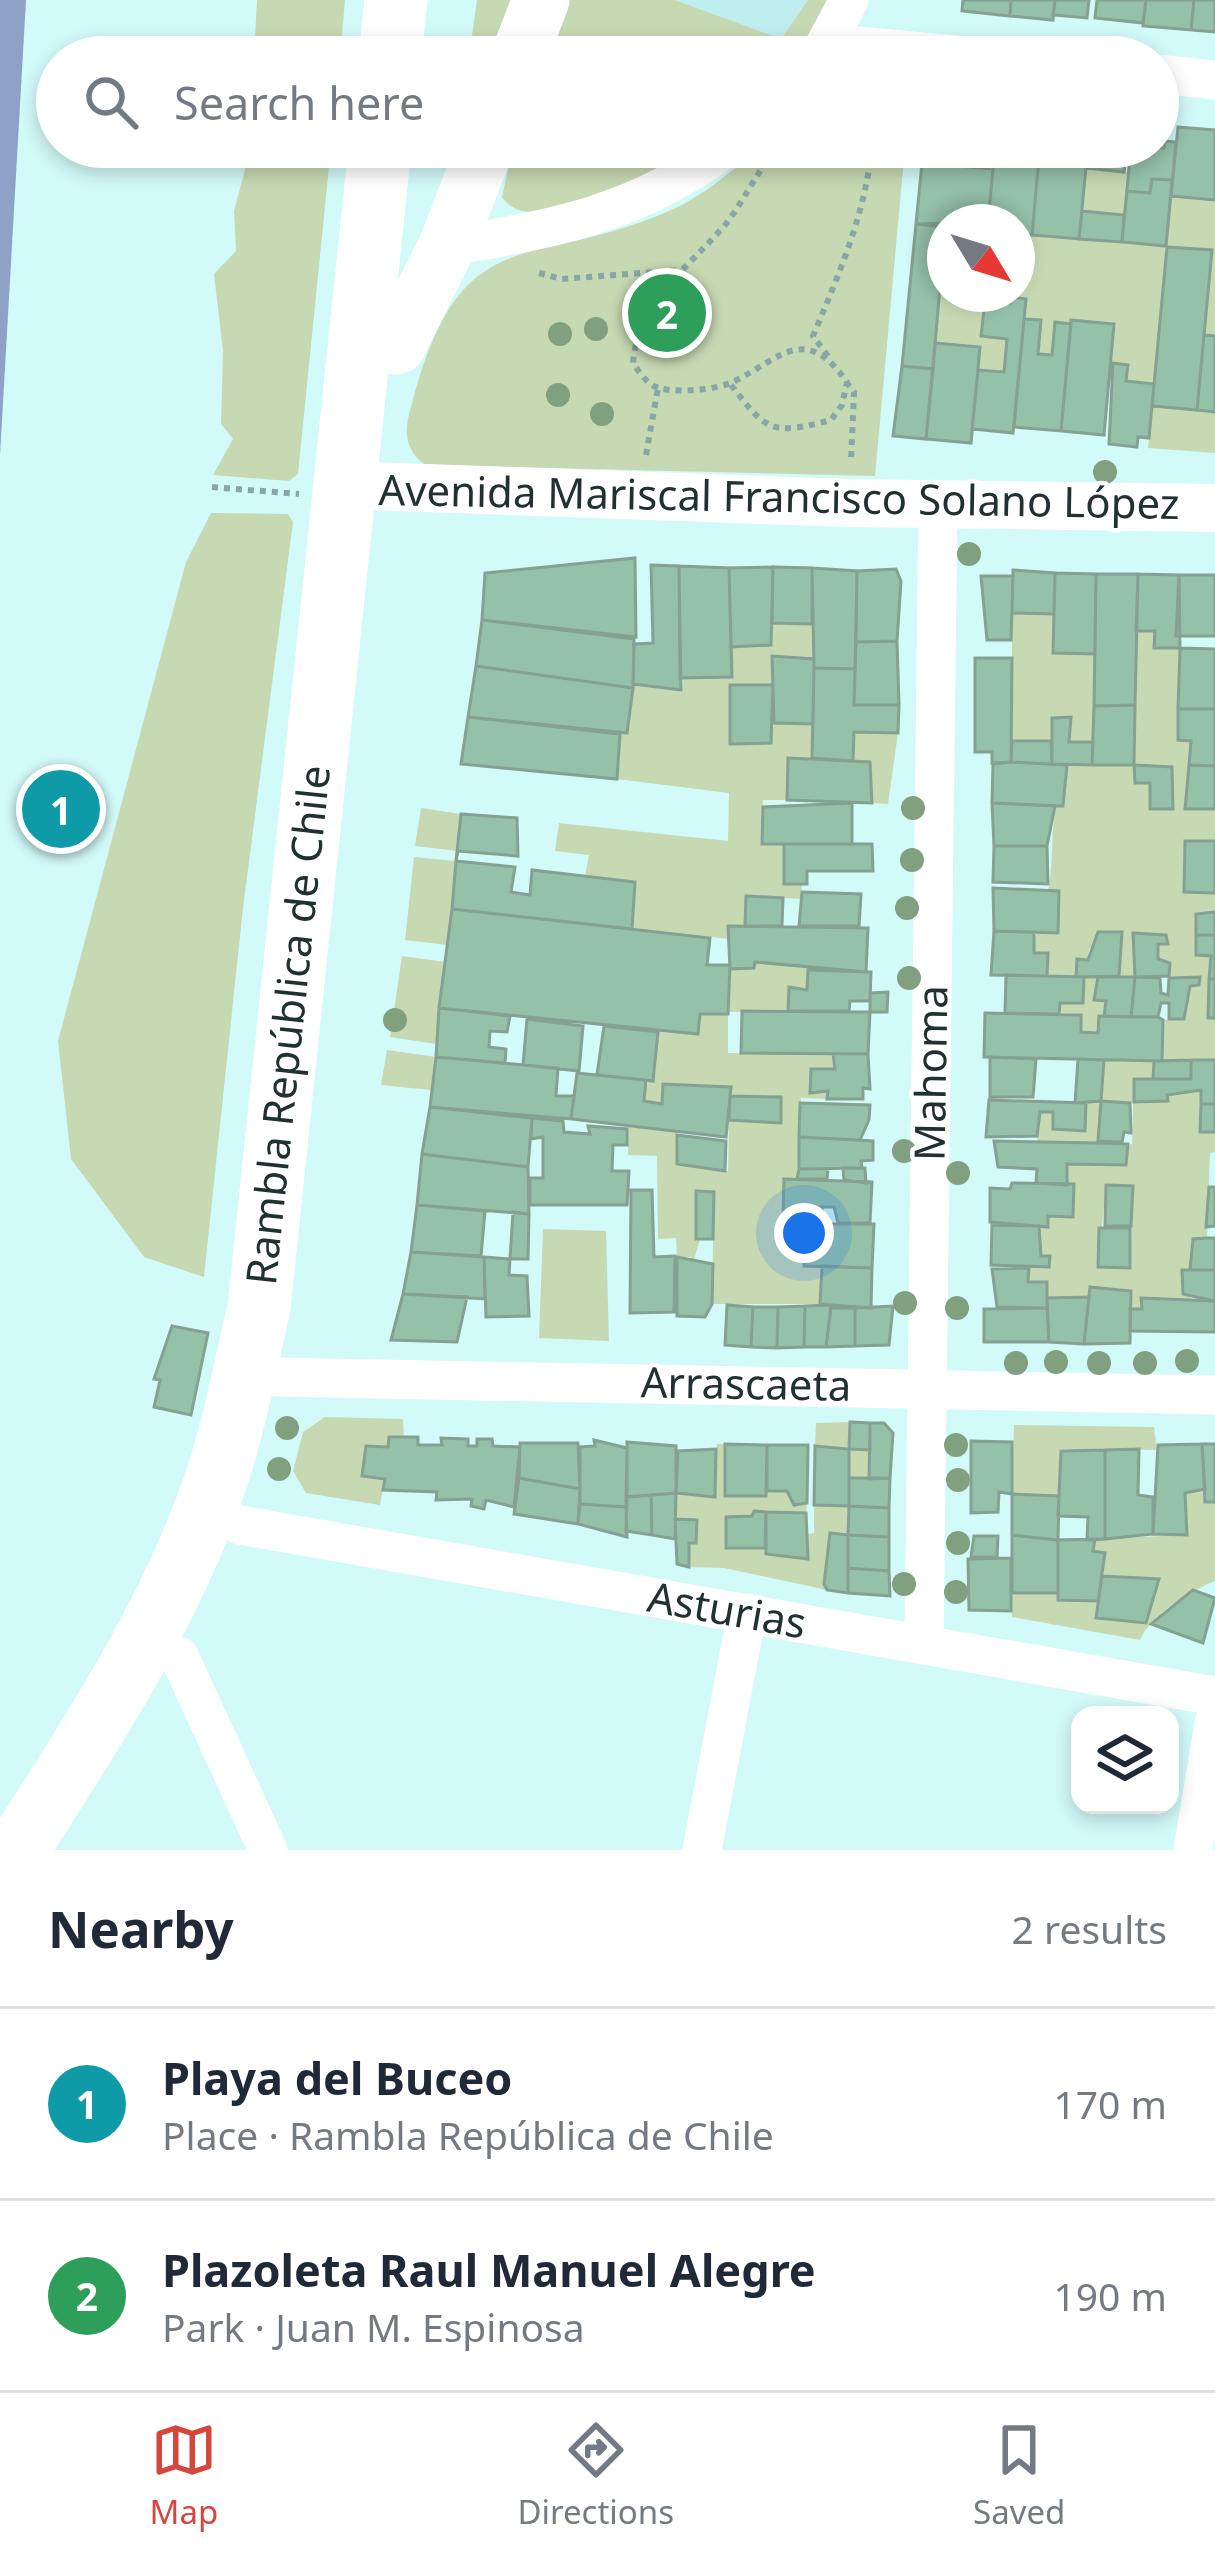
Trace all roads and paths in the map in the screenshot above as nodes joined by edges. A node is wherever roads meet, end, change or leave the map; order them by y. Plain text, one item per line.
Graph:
1 (396, 0) edge
2 (433, 0) edge
3 (541, 0) edge
4 (849, 0) edge
5 (392, 36) edge
6 (429, 36) edge
7 (527, 36) edge
8 (829, 36) edge
9 (1179, 76) edge
10 (1215, 80) edge
11 (378, 168) edge
12 (416, 168) edge
13 (477, 168) edge
14 (696, 168) edge
15 (763, 168) edge
16 (870, 168) edge
17 (447, 246) junction
18 (681, 270) junction
19 (539, 273) dead end
20 (397, 346) junction
21 (832, 361) junction
22 (847, 382) junction
23 (730, 385) junction
24 (658, 388) junction
25 (646, 455) dead end
26 (212, 488) dead end
27 (347, 490) junction
28 (849, 503) junction
29 (938, 503) junction
30 (1215, 508) edge
31 (276, 1377) junction
32 (927, 1387) junction
33 (1215, 1395) edge
34 (240, 1525) junction
35 (747, 1613) junction
36 (924, 1643) junction
37 (179, 1656) junction
38 (1215, 1696) edge
39 (1215, 1720) edge
40 (17, 1850) edge
41 (66, 1850) edge
42 (268, 1850) edge
43 (702, 1850) edge
44 (1193, 1850) edge

1 - 5 main road
2 - 6 main road
3 - 7 main road
4 - 8 street
9 - 10 street
11 - 27 main road, Rambla República de Chile
12 - 20 main road, Rambla República de Chile
13 - 17 main road
14 - 17 street
15 - 18 path
16 - 21 path
17 - 20 main road
18 - 19 path
18 - 24 path
20 - 27 main road, Rambla República de Chile
21 - 22 path
21 - 23 path
22 - 23 path
22 - 28 path
23 - 24 path
24 - 25 path
26 - 27 path
27 - 28 street, Avenida Mariscal Francisco Solano López
27 - 31 main road, Rambla República de Chile
27 - 40 main road, Rambla República de Chile
28 - 29 street, Avenida Mariscal Francisco Solano López
29 - 30 street, Avenida Mariscal Francisco Solano López
29 - 32 street, Mahoma
31 - 32 street, Arrascaeta
31 - 34 main road, Rambla República de Chile
32 - 33 street, Arrascaeta
32 - 36 street, Mahoma
34 - 35 street, Asturias
34 - 37 main road, Rambla República de Chile
35 - 36 street, Asturias
35 - 43 street
36 - 38 street, Asturias
37 - 41 main road, Rambla República de Chile
37 - 42 street
39 - 44 street

